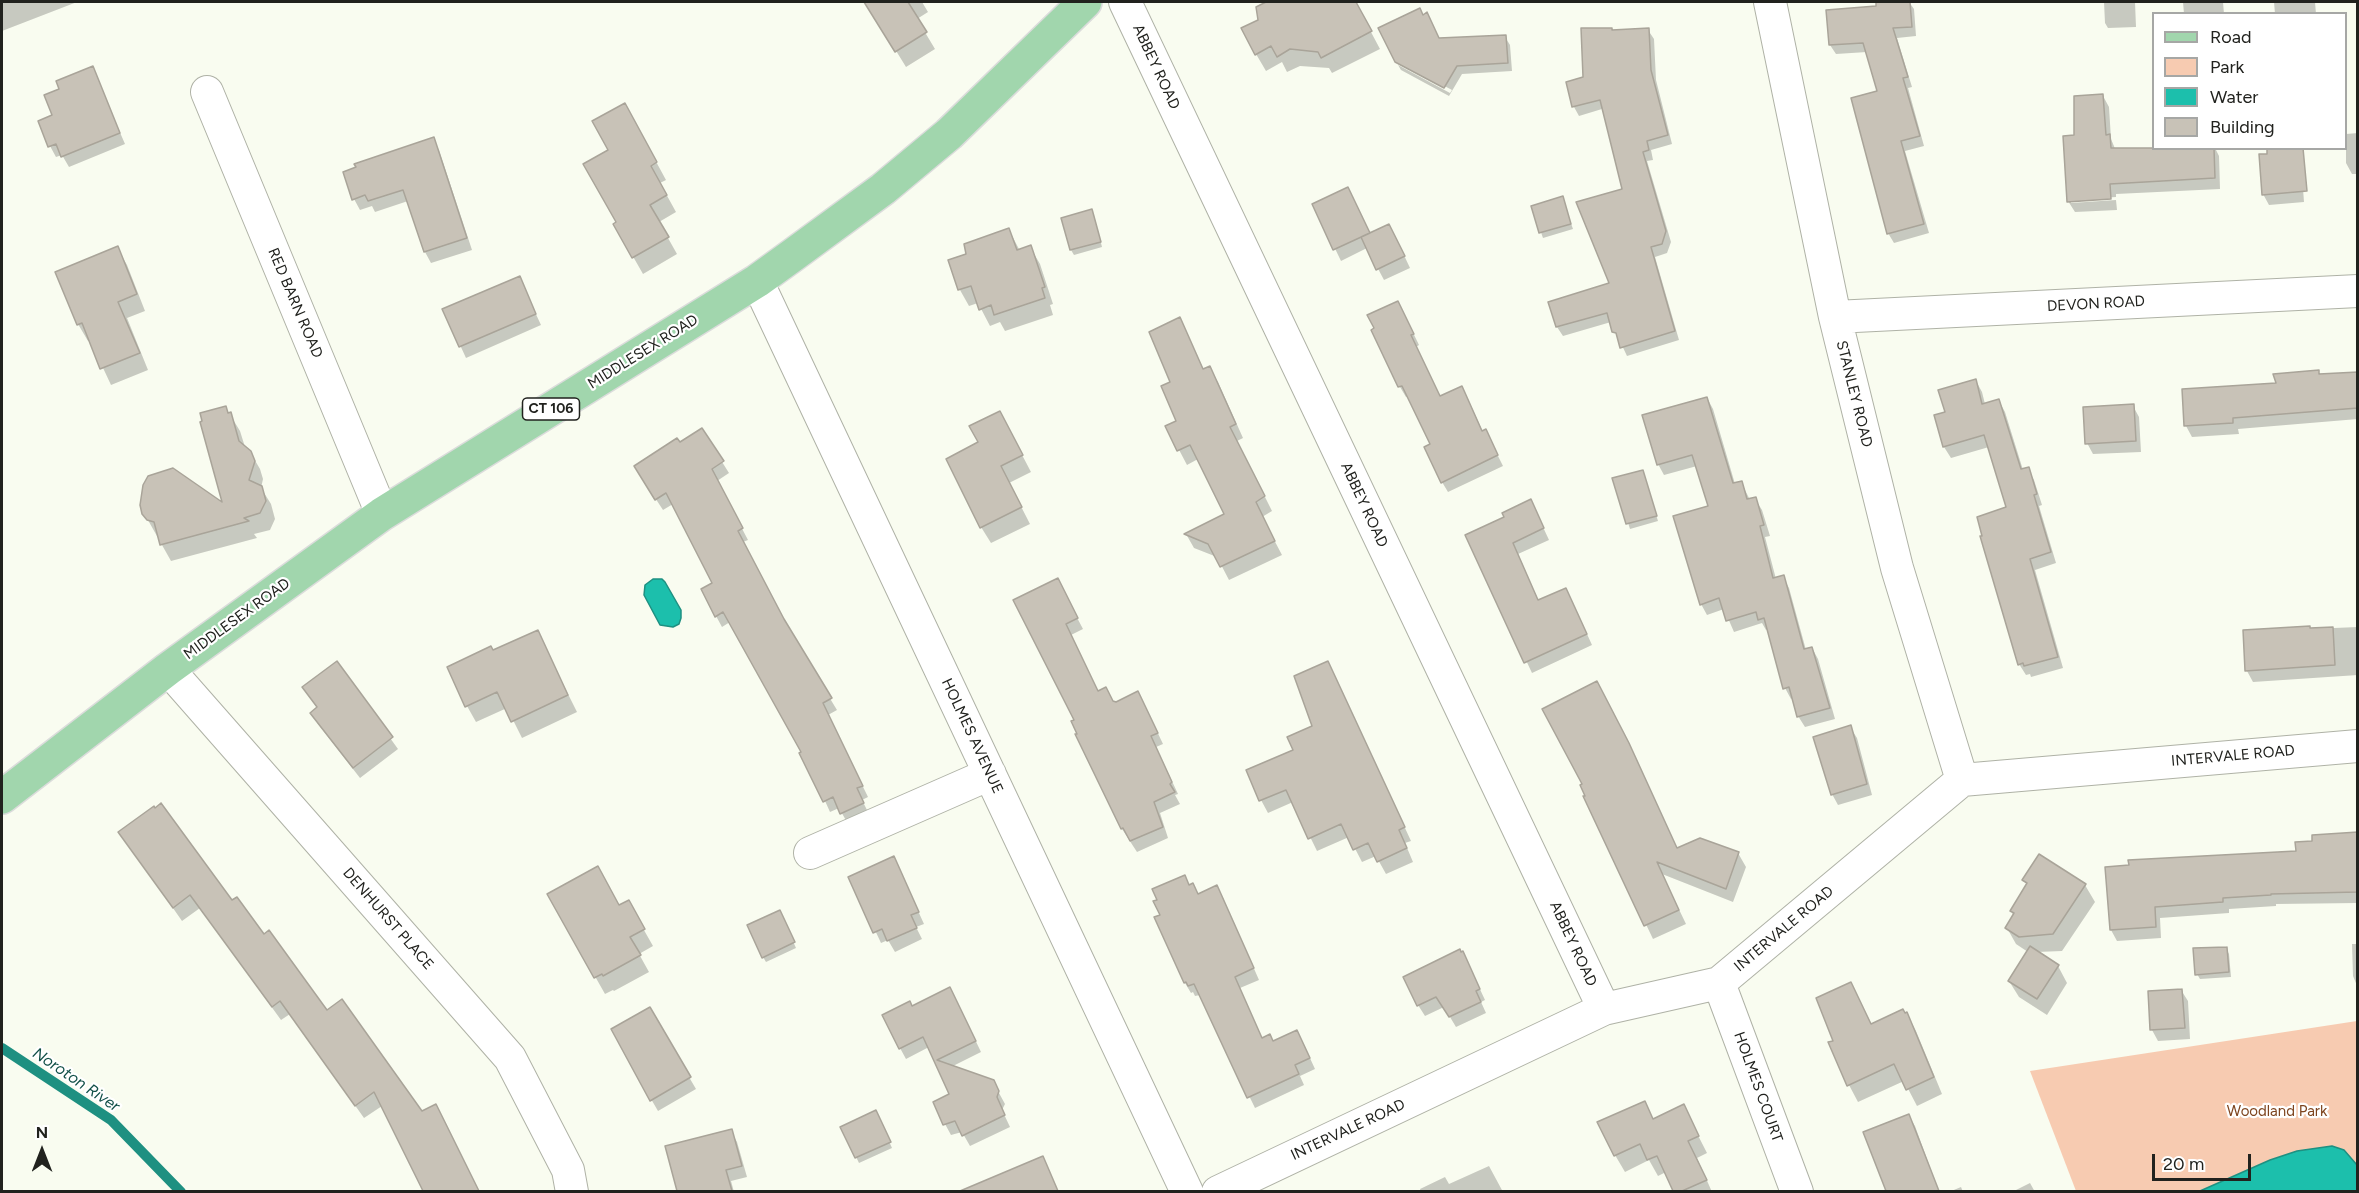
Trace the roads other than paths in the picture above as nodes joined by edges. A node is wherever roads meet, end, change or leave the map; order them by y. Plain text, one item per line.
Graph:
1 (1085, 2) edge
2 (1125, 2) edge
3 (1770, 2) edge
4 (207, 92) dead end
5 (757, 281) junction
6 (2358, 291) edge
7 (1834, 317) junction
8 (382, 514) junction
9 (168, 669) junction
10 (2358, 746) edge
11 (990, 774) junction
12 (1962, 780) junction
13 (2, 797) edge
14 (810, 853) dead end
15 (1719, 983) junction
16 (1604, 1010) junction
17 (572, 1191) edge
18 (1186, 1191) edge
19 (1218, 1191) edge
20 (1797, 1191) edge

1 - 5 main road, MIDDLESEX ROAD / CT 106
2 - 16 street, ABBEY ROAD
3 - 7 street, STANLEY ROAD
4 - 8 street, RED BARN ROAD
5 - 8 main road, MIDDLESEX ROAD / CT 106
5 - 11 street, HOLMES AVENUE
6 - 7 street, DEVON ROAD
7 - 12 street, STANLEY ROAD
8 - 9 main road, MIDDLESEX ROAD / CT 106
9 - 13 main road, MIDDLESEX ROAD / CT 106
9 - 17 street, DENHURST PLACE
10 - 12 street, INTERVALE ROAD
11 - 14 street
11 - 18 street, HOLMES AVENUE
12 - 15 street, INTERVALE ROAD
15 - 16 street, INTERVALE ROAD
15 - 20 street, HOLMES COURT
16 - 19 street, INTERVALE ROAD

